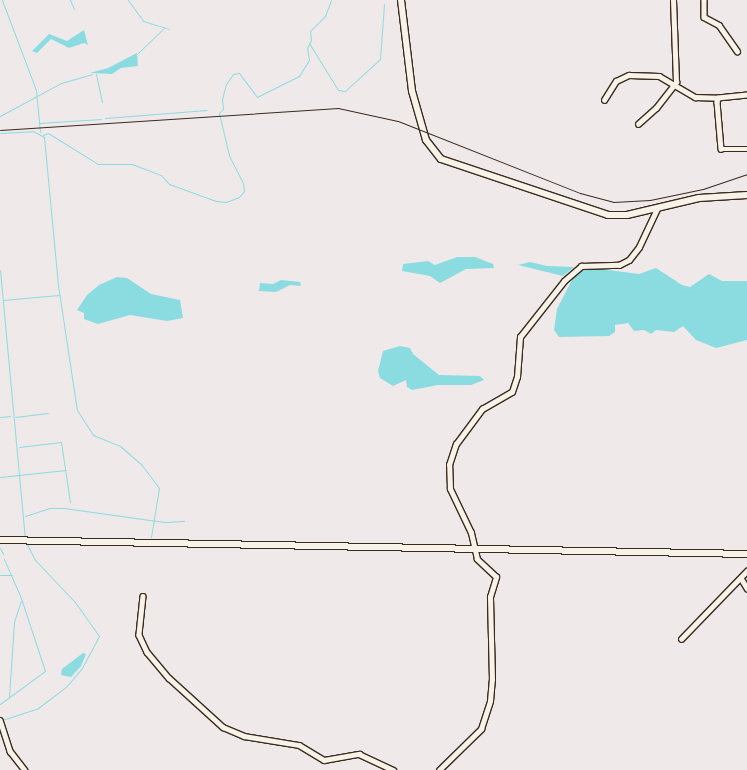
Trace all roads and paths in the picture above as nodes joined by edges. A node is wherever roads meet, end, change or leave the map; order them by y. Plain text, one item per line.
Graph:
1 (401, 0) edge
2 (673, 0) edge
3 (704, 0) edge
4 (737, 51) dead end
5 (674, 83) junction
6 (747, 95) edge
7 (718, 98) junction
8 (604, 100) dead end
9 (638, 124) dead end
10 (747, 149) edge
11 (747, 195) edge
12 (657, 209) junction
13 (0, 540) edge
14 (474, 551) junction
15 (747, 554) edge
16 (747, 571) edge
17 (741, 578) junction
18 (747, 588) edge
19 (143, 596) dead end
20 (681, 639) dead end
21 (0, 720) edge
22 (25, 770) edge
23 (394, 770) edge
24 (438, 770) edge

1 - 12 main road
2 - 5 street
3 - 4 street
5 - 7 street
5 - 8 street
5 - 9 street
6 - 7 street
7 - 10 street
11 - 12 main road
12 - 14 street
13 - 14 main road
14 - 15 main road
14 - 24 street
16 - 17 street
17 - 18 street
17 - 20 street
19 - 23 street
21 - 22 street

